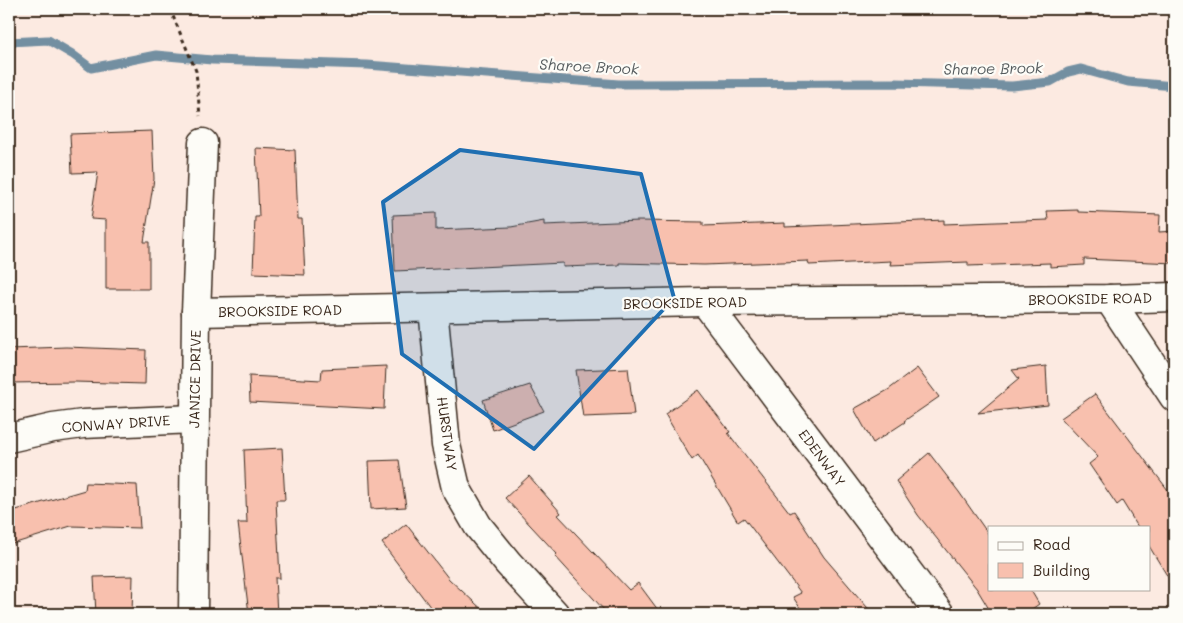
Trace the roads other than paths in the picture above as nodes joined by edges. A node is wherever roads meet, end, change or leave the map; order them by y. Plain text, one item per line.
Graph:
1 (203, 143) road end
2 (1174, 297) edge
3 (1109, 299) junction
4 (705, 302) junction
5 (433, 308) junction
6 (196, 312) junction
7 (1174, 397) edge
8 (194, 419) junction
9 (9, 438) edge
10 (193, 614) edge
11 (555, 614) edge
12 (940, 614) edge

1 - 6 street, JANICE DRIVE
2 - 3 street, BROOKSIDE ROAD
3 - 4 street, BROOKSIDE ROAD
3 - 7 street
4 - 5 street, BROOKSIDE ROAD
4 - 12 street, EDENWAY
5 - 6 street, BROOKSIDE ROAD
5 - 11 street, HURSTWAY
6 - 8 street, JANICE DRIVE
8 - 9 street, CONWAY DRIVE
8 - 10 street, JANICE DRIVE

